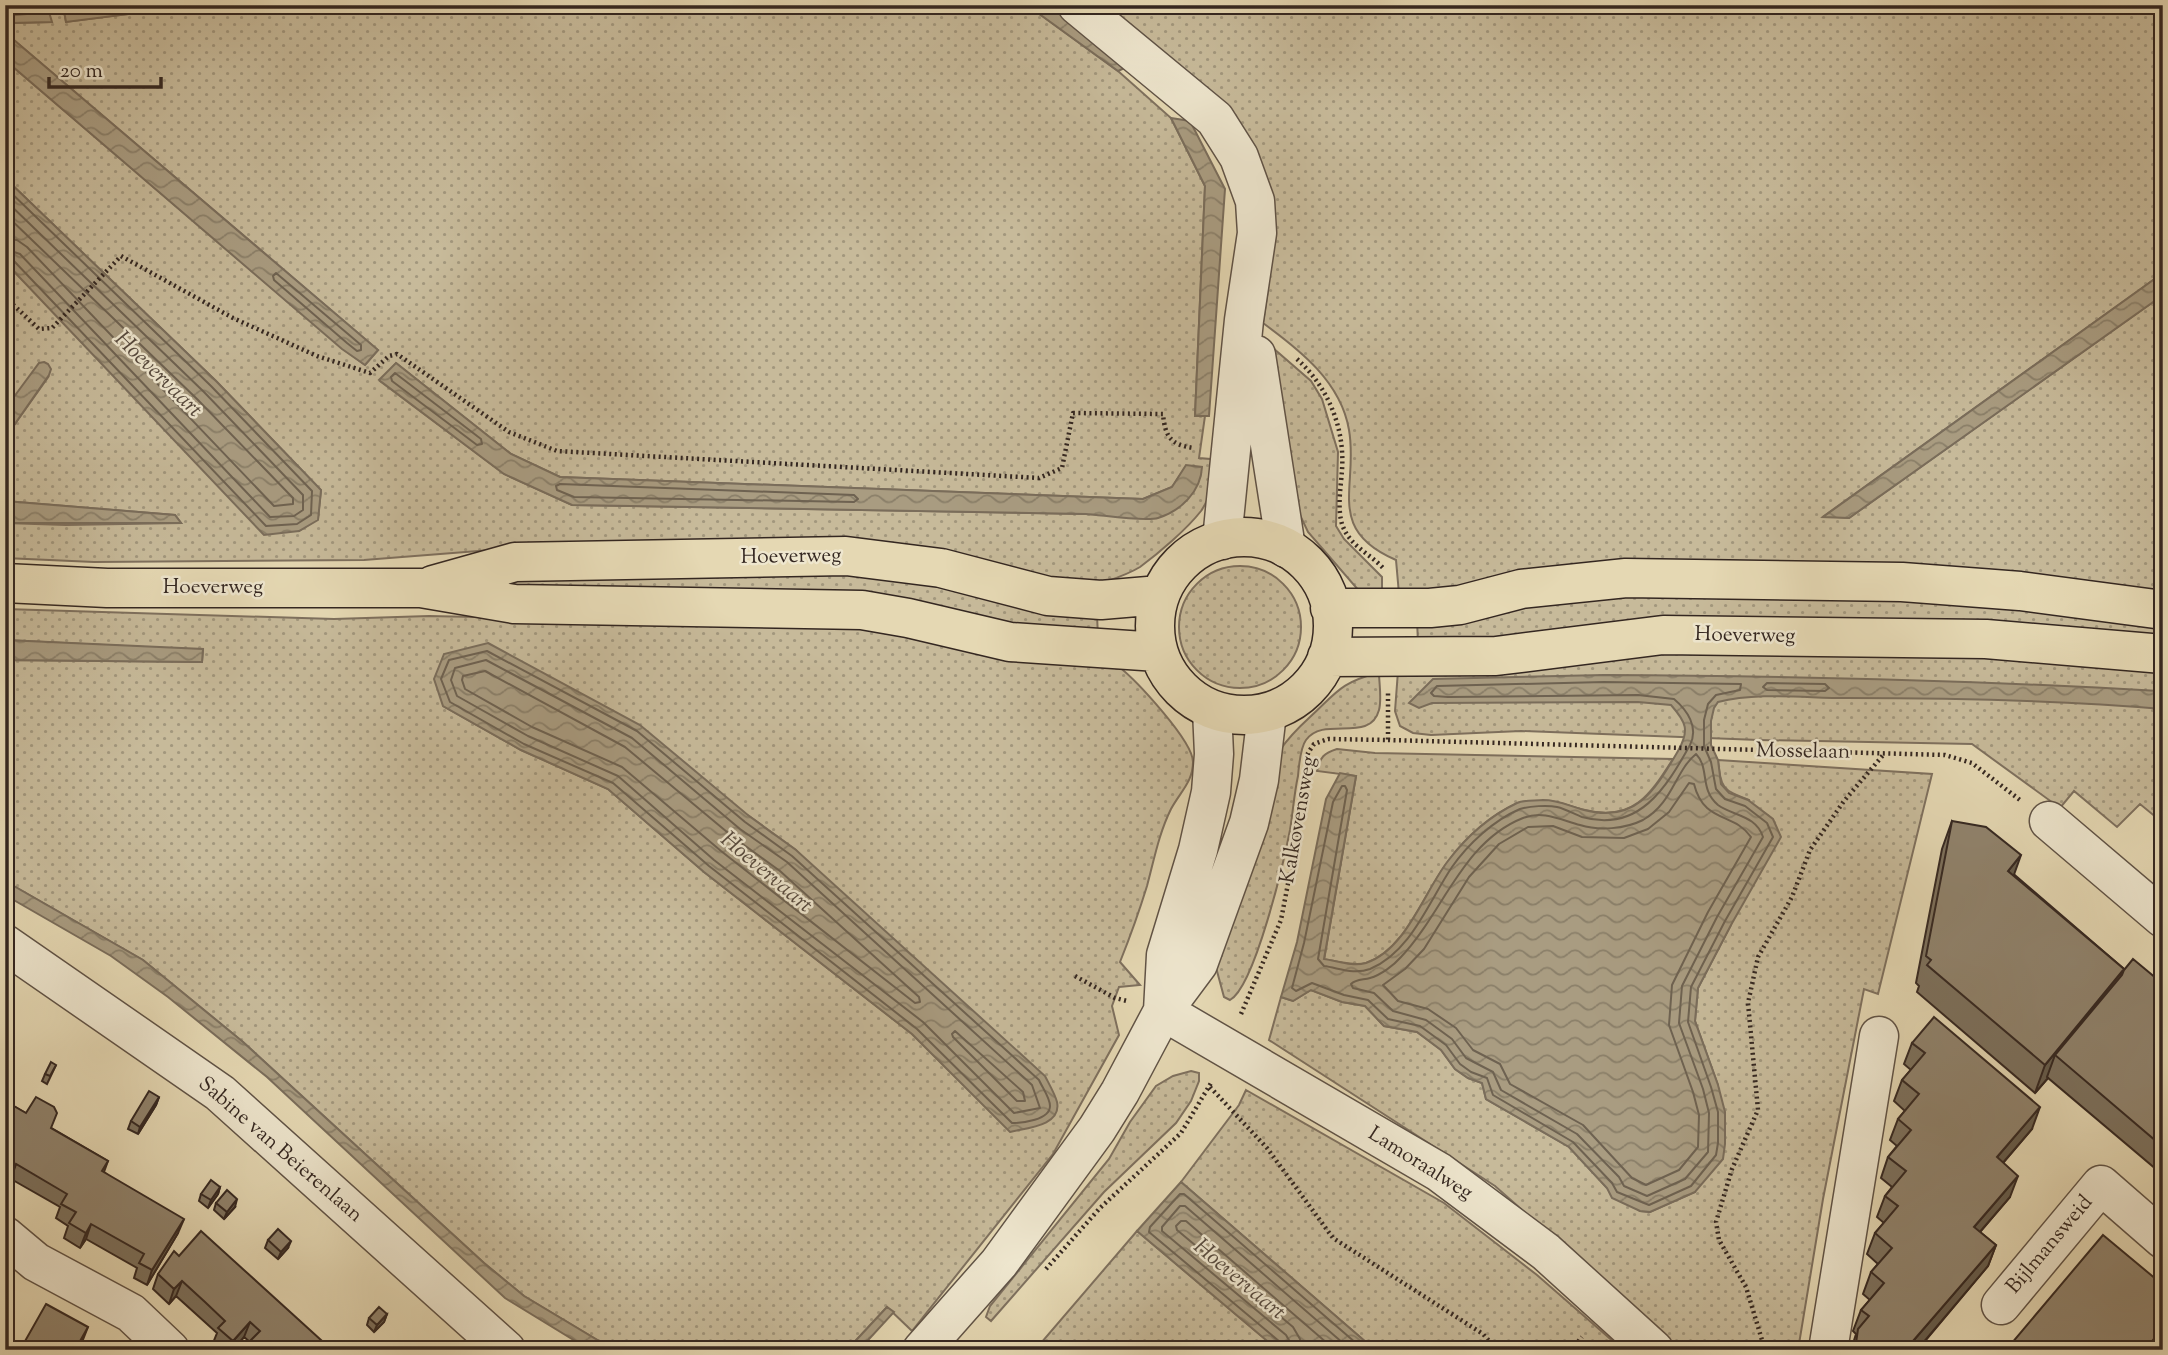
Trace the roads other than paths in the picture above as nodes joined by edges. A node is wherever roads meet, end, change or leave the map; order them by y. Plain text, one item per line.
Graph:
1 (1077, 5) edge
2 (1244, 320) junction
3 (1222, 540) junction
4 (1286, 548) junction
5 (5, 583) edge
6 (421, 588) junction
7 (1160, 595) junction
8 (1331, 608) junction
9 (2163, 610) edge
10 (1158, 652) junction
11 (2163, 654) edge
12 (1327, 657) junction
13 (1212, 710) junction
14 (1267, 713) junction
15 (2049, 821) road end
16 (2163, 918) edge
17 (5, 944) edge
18 (1163, 1011) junction
19 (1879, 1036) dead end
20 (5, 1236) edge
21 (2163, 1239) edge
22 (2001, 1305) dead end
23 (170, 1350) edge
24 (506, 1350) edge
25 (922, 1350) edge
26 (1654, 1350) edge
27 (1828, 1350) edge

1 - 2 street
2 - 3 street
2 - 4 street
3 - 4 main road
3 - 7 main road
4 - 8 main road
5 - 6 main road, Hoeverweg
6 - 7 main road, Hoeverweg
6 - 10 main road, Hoeverweg
7 - 10 main road
8 - 9 main road
8 - 12 main road
10 - 13 main road
11 - 12 main road, Hoeverweg
12 - 14 main road
13 - 14 main road
13 - 18 street
14 - 18 street
15 - 16 street
17 - 24 street, Sabine van Beierenlaan
18 - 25 street
18 - 26 street, Lamoraalweg
19 - 27 street
20 - 23 street
21 - 22 street, Bijlmansweid

